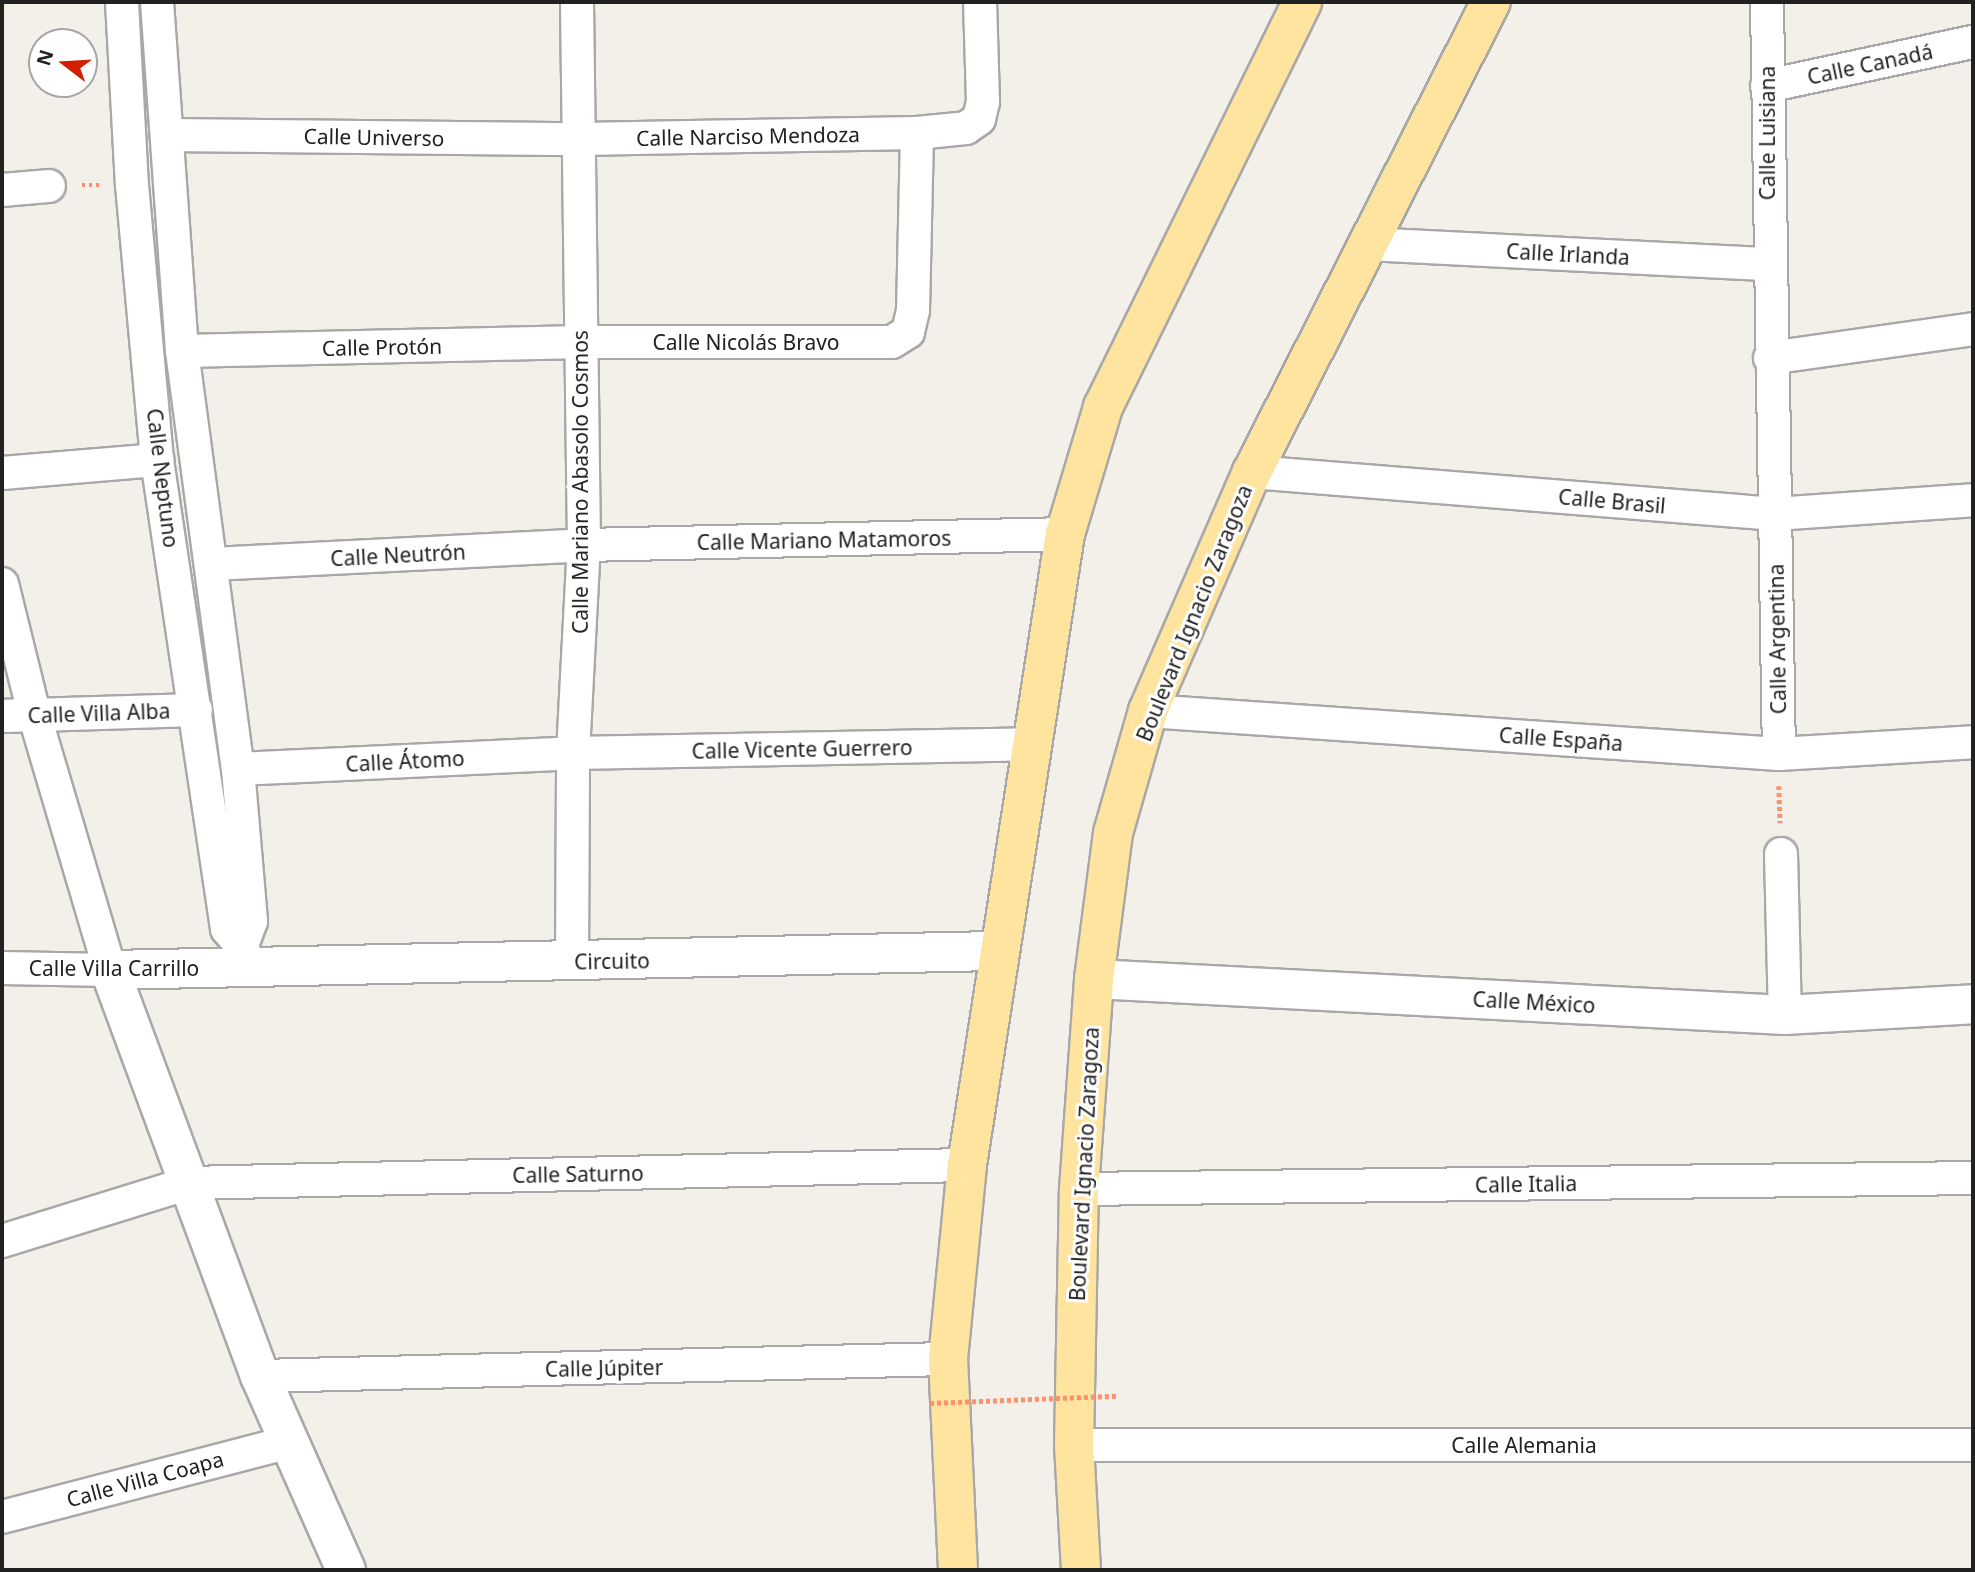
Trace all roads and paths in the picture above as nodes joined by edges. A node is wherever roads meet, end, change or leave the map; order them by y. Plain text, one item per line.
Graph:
1 (122, 2) edge
2 (157, 2) edge
3 (577, 2) edge
4 (980, 2) edge
5 (1303, 2) edge
6 (1491, 2) edge
7 (1767, 2) edge
8 (1973, 42) edge
9 (1767, 86) junction
10 (917, 133) junction
11 (168, 135) junction
12 (580, 139) junction
13 (132, 185) junction
14 (49, 186) joint
15 (2, 190) edge
16 (1368, 244) junction
17 (1768, 264) junction
18 (1973, 329) edge
19 (582, 342) junction
20 (182, 352) junction
21 (1770, 358) junction
22 (157, 460) junction
23 (1252, 472) junction
24 (2, 473) edge
25 (1973, 500) edge
26 (1775, 514) junction
27 (1065, 534) junction
28 (584, 545) junction
29 (213, 564) junction
30 (2, 584) edge
31 (196, 710) junction
32 (1149, 711) junction
33 (2, 716) edge
34 (35, 716) junction
35 (1973, 742) edge
36 (1030, 744) junction
37 (573, 753) junction
38 (1779, 754) junction
39 (237, 769) junction
40 (1781, 853) joint
41 (998, 951) junction
42 (239, 960) junction
43 (572, 962) junction
44 (2, 968) edge
45 (110, 970) junction
46 (1094, 979) junction
47 (1973, 1004) edge
48 (1785, 1015) junction
49 (967, 1165) junction
50 (1973, 1178) edge
51 (189, 1183) junction
52 (1079, 1189) junction
53 (2, 1241) edge
54 (948, 1359) junction
55 (260, 1376) junction
56 (1116, 1396) dead end
57 (930, 1403) dead end
58 (289, 1442) junction
59 (1973, 1445) edge
60 (1074, 1446) junction
61 (2, 1517) edge
62 (346, 1570) edge
63 (958, 1570) edge
64 (1081, 1570) edge

1 - 13 street, Calle Neptuno
2 - 11 street, Calle Neptuno
3 - 12 street, Calle Mariano Abasolo Cosmos
4 - 10 street, Calle Narciso Mendoza
5 - 27 main road
6 - 16 main road, Boulevard Ignacio Zaragoza
7 - 9 street, Calle Luisiana
8 - 9 street, Calle Canadá
9 - 17 street, Calle Luisiana
10 - 12 street, Calle Narciso Mendoza
10 - 19 street, Calle Nicolás Bravo
11 - 12 street, Calle Universo
11 - 20 street, Calle Neptuno
12 - 19 street, Calle Mariano Abasolo Cosmos
13 - 14 path
13 - 22 street, Calle Neptuno
14 - 15 street
16 - 17 street, Calle Irlanda
16 - 23 main road, Boulevard Ignacio Zaragoza
17 - 21 street, Calle Argentina
18 - 21 street
19 - 20 street, Calle Protón
19 - 28 street, Calle Mariano Abasolo Cosmos
20 - 29 street, Calle Neptuno
21 - 26 street, Calle Argentina
22 - 24 street
22 - 31 street, Calle Neptuno
23 - 26 street, Calle Brasil
23 - 32 main road, Boulevard Ignacio Zaragoza
25 - 26 street, Calle Brasil
26 - 38 street, Calle Argentina
27 - 28 street, Calle Mariano Matamoros
27 - 36 main road
28 - 29 street, Calle Neutrón
28 - 37 street, Calle Mariano Abasolo Cosmos
29 - 39 street, Calle Neptuno
30 - 34 street
31 - 34 street, Calle Villa Alba
31 - 42 street, Calle Neptuno
32 - 38 street, Calle España
32 - 46 main road, Boulevard Ignacio Zaragoza
33 - 34 street, Calle Villa Alba
34 - 45 street
35 - 38 street, Calle España
36 - 37 street, Calle Vicente Guerrero
36 - 41 main road
37 - 39 street, Calle Átomo
37 - 43 street, Calle Mariano Abasolo Cosmos
38 - 40 path
39 - 42 street, Calle Neptuno
40 - 48 street
41 - 43 street, Circuito
41 - 49 main road
42 - 43 street, Circuito
42 - 45 street, Calle Villa Carrillo
44 - 45 street, Calle Villa Carrillo
45 - 51 street
46 - 48 street, Calle México
46 - 52 main road, Boulevard Ignacio Zaragoza
47 - 48 street, Calle México
49 - 51 street, Calle Saturno
49 - 54 main road
50 - 52 street, Calle Italia
51 - 53 street, Calle Saturno
51 - 55 street
52 - 60 main road, Boulevard Ignacio Zaragoza
54 - 55 street, Calle Júpiter
54 - 63 main road
55 - 58 street
56 - 57 path, bridge
58 - 61 street, Calle Villa Coapa
58 - 62 street
59 - 60 street, Calle Alemania
60 - 64 main road, Boulevard Ignacio Zaragoza

